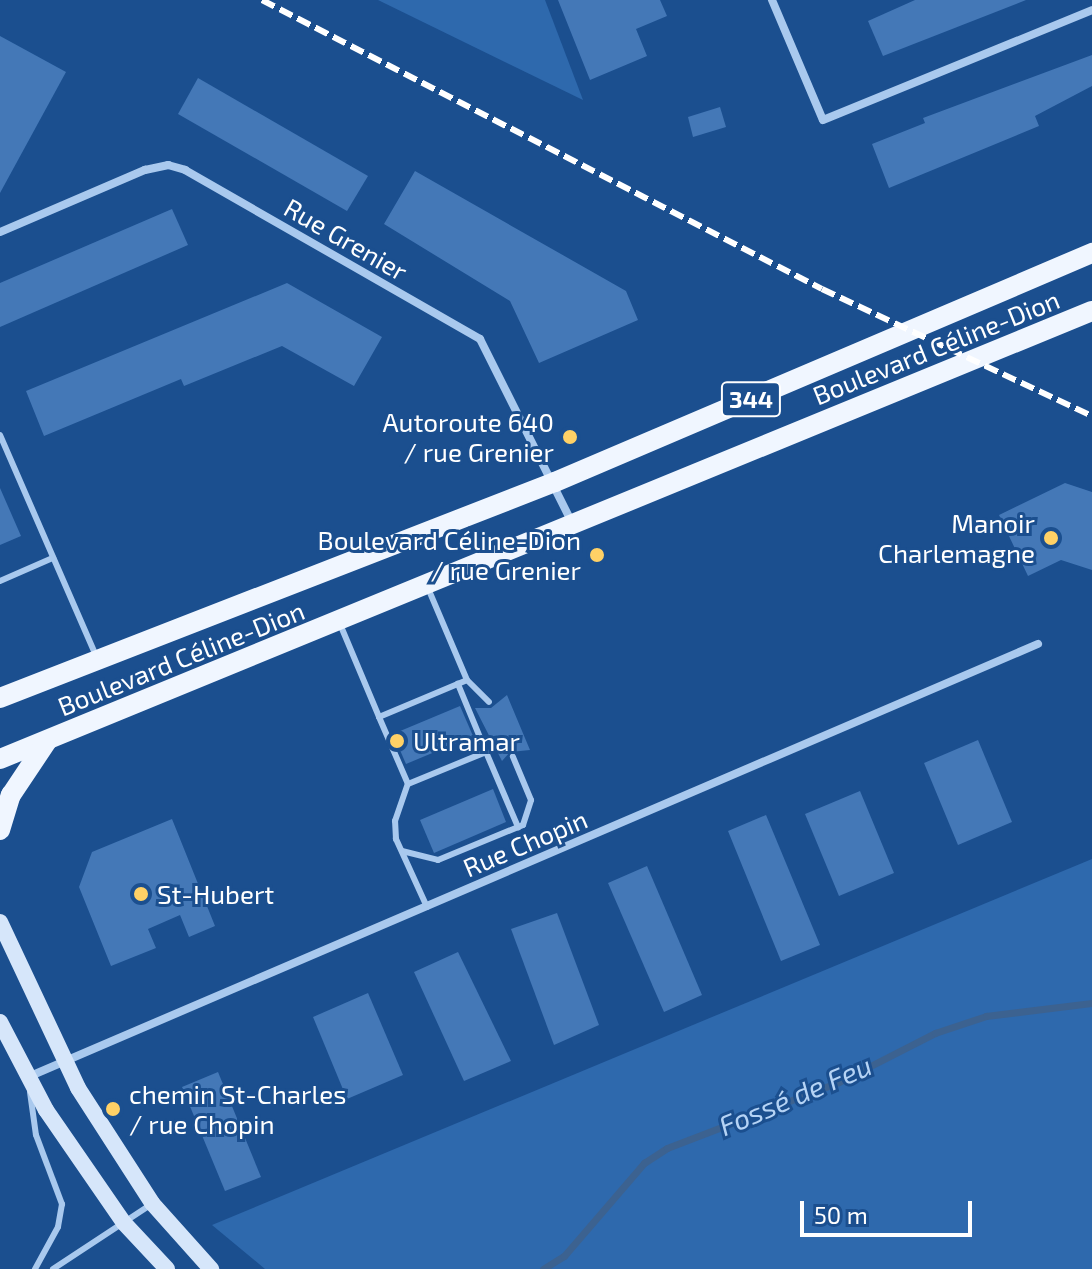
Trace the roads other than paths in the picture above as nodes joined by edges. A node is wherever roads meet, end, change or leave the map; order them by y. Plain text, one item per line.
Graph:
1 (772, 0) edge
2 (1092, 10) edge
3 (0, 232) edge
4 (1092, 253) edge
5 (1092, 311) edge
6 (0, 435) edge
7 (555, 482) junction
8 (572, 524) junction
9 (53, 558) junction
10 (0, 581) edge
11 (426, 585) junction
12 (339, 621) junction
13 (1038, 644) dead end
14 (97, 660) junction
15 (467, 680) junction
16 (458, 684) junction
17 (0, 698) edge
18 (489, 702) dead end
19 (379, 717) junction
20 (47, 741) junction
21 (486, 752) junction
22 (513, 757) dead end
23 (0, 759) edge
24 (408, 784) junction
25 (518, 827) junction
26 (0, 830) edge
27 (402, 851) junction
28 (427, 907) junction
29 (0, 922) edge
30 (0, 1022) edge
31 (63, 1061) junction
32 (27, 1077) junction
33 (152, 1203) junction
34 (124, 1223) junction
35 (35, 1269) edge
36 (53, 1269) edge
37 (167, 1269) edge
38 (211, 1269) edge

1 - 2 street
3 - 7 street, Rue Grenier
4 - 7 main road, Boulevard Céline-Dion / 344
5 - 8 main road, Boulevard Céline-Dion / 344
6 - 9 lane
7 - 8 street, Rue Grenier
7 - 14 main road, Boulevard Céline-Dion / 344
8 - 11 main road, Boulevard Céline-Dion / 344
9 - 10 lane
9 - 14 lane
11 - 12 main road, Boulevard Céline-Dion / 344
11 - 15 lane
12 - 19 lane
12 - 20 main road, Boulevard Céline-Dion / 344
13 - 28 street, Rue Chopin
14 - 17 main road, Boulevard Céline-Dion
15 - 16 lane
15 - 18 lane
16 - 19 lane
16 - 21 lane
19 - 24 lane
20 - 23 main road, Boulevard Céline-Dion
20 - 26 main road
21 - 24 lane
21 - 25 lane
22 - 25 lane
24 - 27 lane
25 - 27 lane
27 - 28 lane
28 - 31 street, Rue Chopin
29 - 31 main road
30 - 32 main road
31 - 32 street, Rue Chopin
31 - 33 main road
32 - 34 main road
32 - 35 lane
33 - 34 lane
33 - 38 main road
34 - 36 lane
34 - 37 main road

